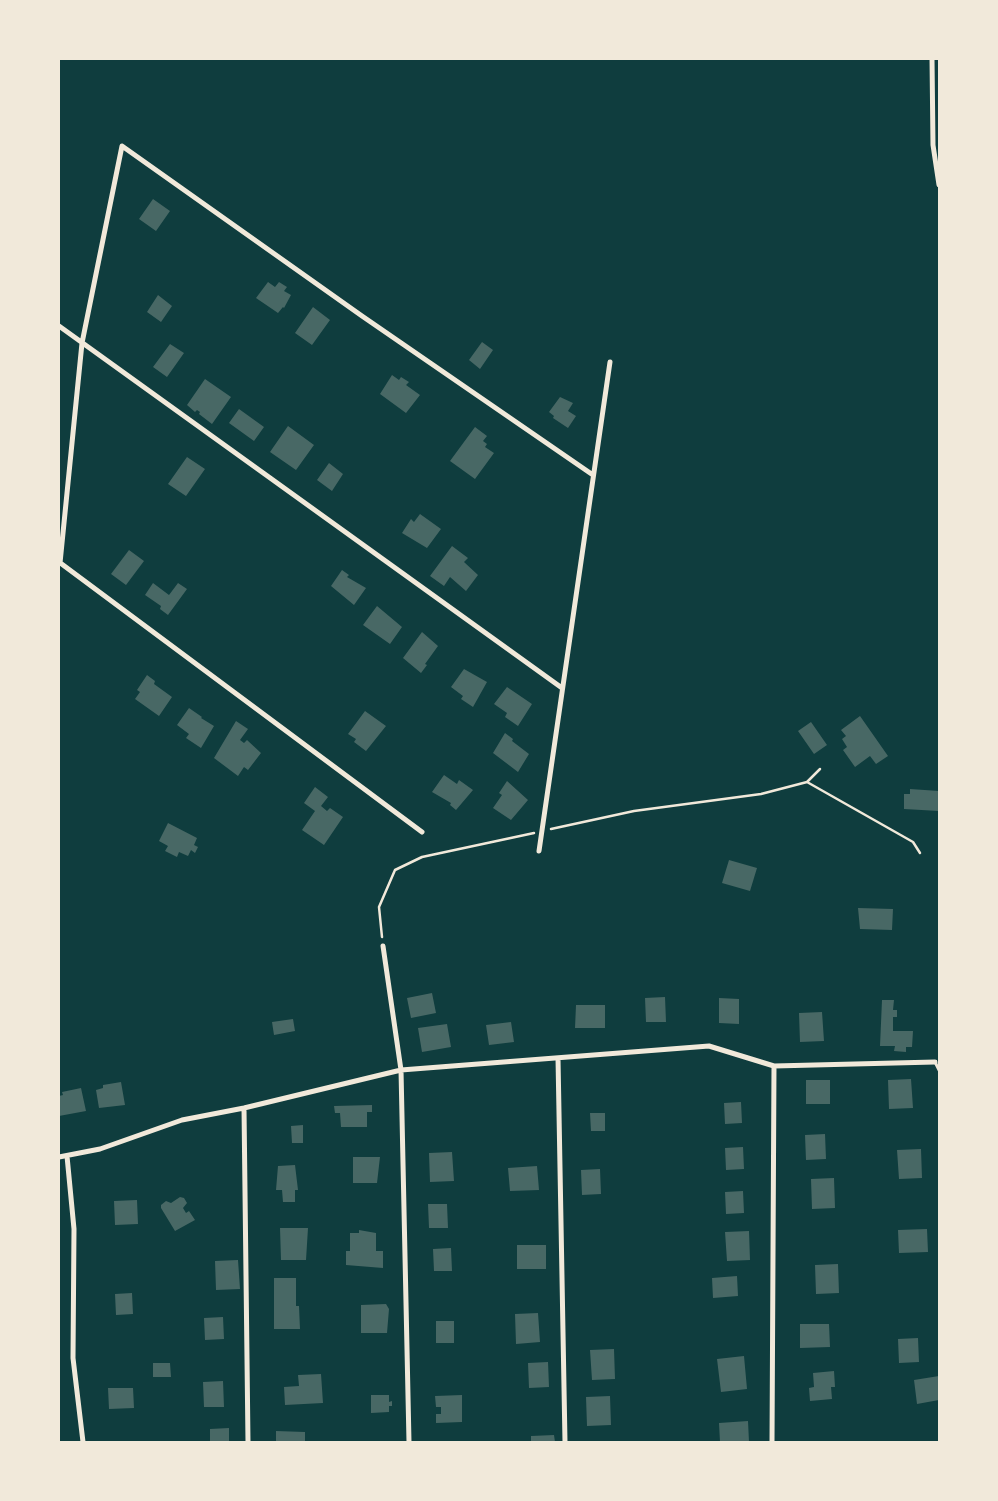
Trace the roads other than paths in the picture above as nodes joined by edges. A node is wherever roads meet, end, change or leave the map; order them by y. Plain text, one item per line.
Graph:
1 (932, 59) edge
2 (939, 185) edge
3 (59, 326) edge
4 (82, 343) junction
5 (610, 362) dead end
6 (593, 475) junction
7 (60, 562) edge
8 (562, 688) junction
9 (422, 832) dead end
10 (539, 851) dead end
11 (383, 946) road end
12 (558, 1058) junction
13 (935, 1062) joint
14 (774, 1066) junction
15 (401, 1070) junction
16 (939, 1070) edge
17 (244, 1108) junction
18 (67, 1156) junction
19 (59, 1157) edge
20 (84, 1442) edge
21 (248, 1442) edge
22 (409, 1442) edge
23 (564, 1442) edge
24 (772, 1442) edge

1 - 2 street
3 - 4 street
4 - 6 street
4 - 7 street
4 - 8 street
5 - 6 street
6 - 8 street
7 - 9 street
8 - 10 street
11 - 15 street
12 - 14 street
12 - 15 street
12 - 23 street
13 - 14 street
13 - 16 lane
14 - 24 street
15 - 17 street
15 - 22 street
17 - 18 street
17 - 21 street
18 - 19 street
18 - 20 street

